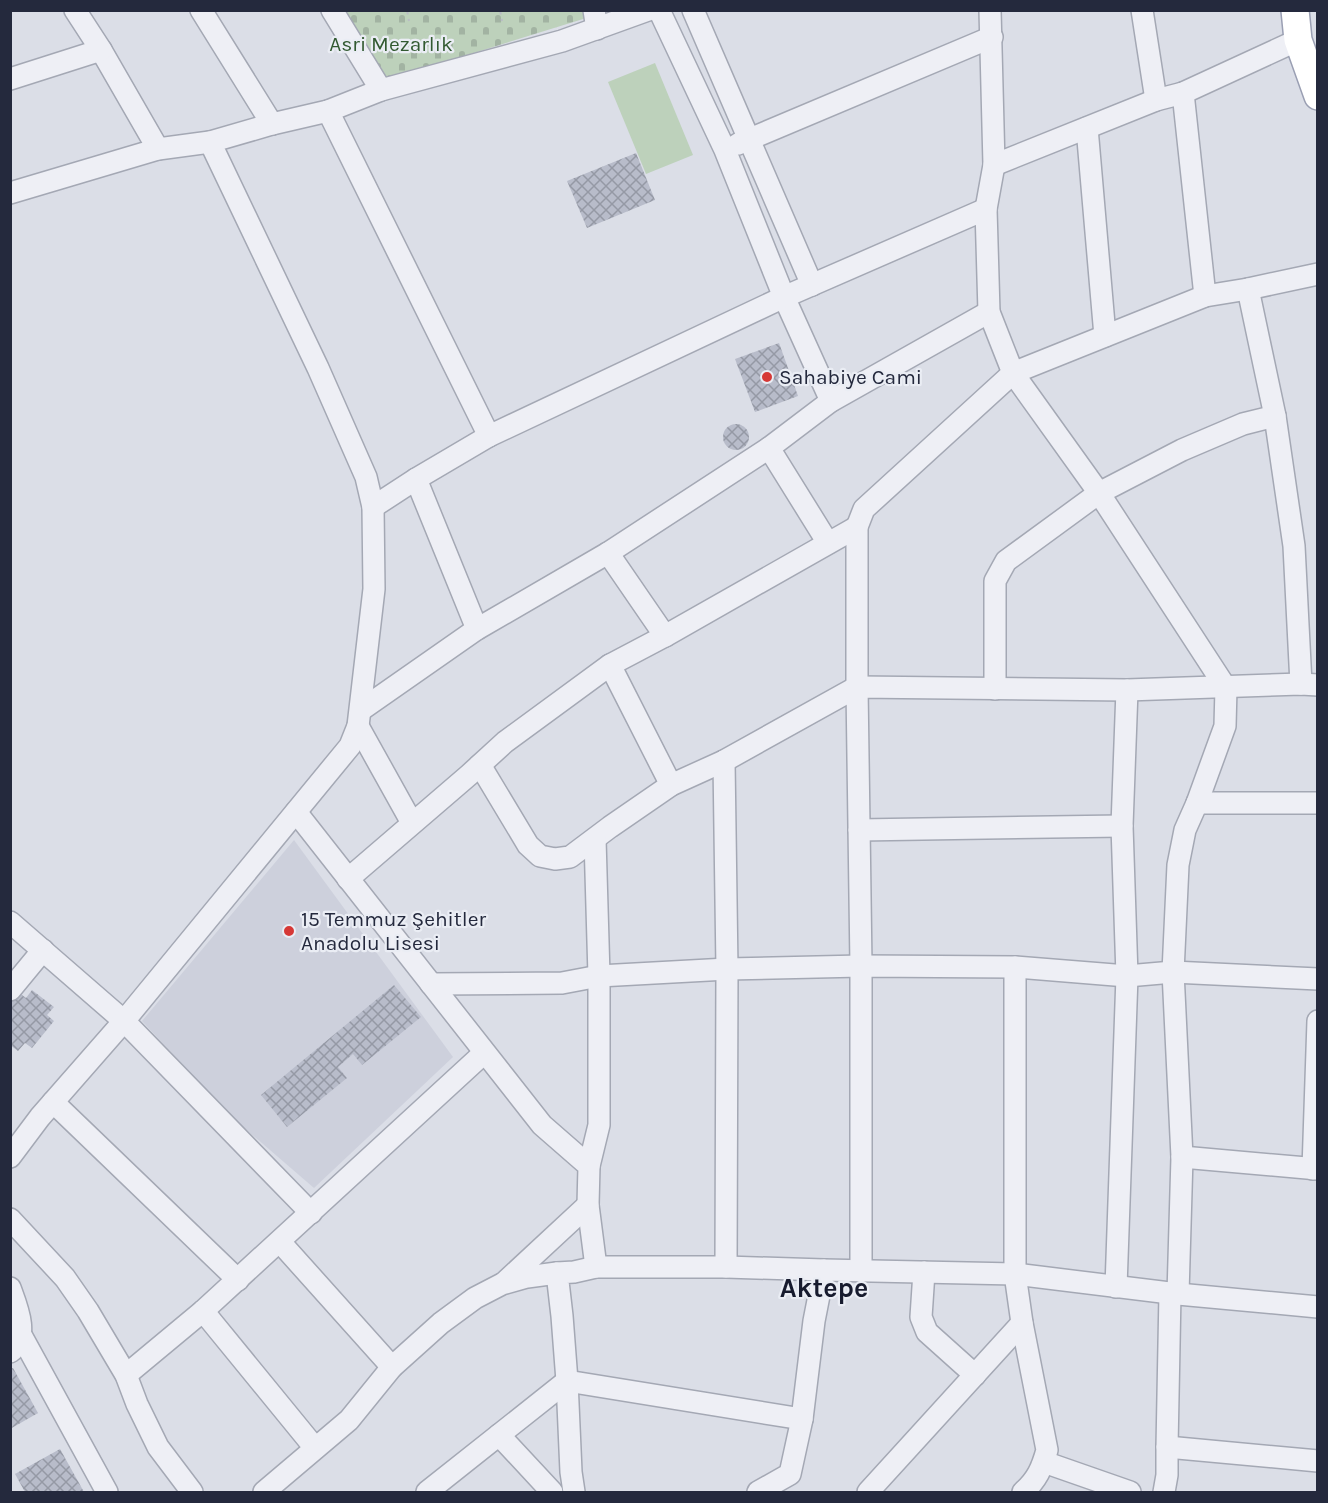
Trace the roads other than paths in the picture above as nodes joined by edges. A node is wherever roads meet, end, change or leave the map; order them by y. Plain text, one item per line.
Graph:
1 (75, 10) edge
2 (201, 10) edge
3 (332, 10) edge
4 (648, 10) edge
5 (659, 10) edge
6 (693, 10) edge
7 (990, 10) edge
8 (1142, 10) edge
9 (1295, 10) edge
10 (595, 20) edge
11 (992, 37) junction
12 (1298, 40) junction
13 (101, 50) junction
14 (10, 80) edge
15 (381, 90) junction
16 (1183, 93) junction
17 (1317, 96) edge
18 (1156, 100) junction
19 (328, 111) junction
20 (273, 124) junction
21 (1088, 128) junction
22 (749, 139) junction
23 (210, 142) junction
24 (158, 149) junction
25 (725, 150) junction
26 (994, 165) junction
27 (10, 193) edge
28 (986, 209) junction
29 (1317, 274) edge
30 (812, 285) junction
31 (1248, 289) junction
32 (1205, 296) junction
33 (784, 297) junction
34 (988, 312) junction
35 (1105, 336) junction
36 (1013, 373) junction
37 (831, 402) junction
38 (1275, 416) junction
39 (489, 436) junction
40 (769, 448) junction
41 (416, 479) junction
42 (1099, 493) junction
43 (373, 507) junction
44 (857, 527) junction
45 (828, 543) junction
46 (608, 553) junction
47 (477, 629) junction
48 (665, 636) junction
49 (610, 665) junction
50 (1309, 685) edge
51 (857, 687) junction
52 (1226, 688) junction
53 (995, 689) junction
54 (1127, 690) junction
55 (359, 718) junction
56 (724, 760) junction
57 (480, 765) junction
58 (671, 785) junction
59 (1197, 803) junction
60 (1317, 803) edge
61 (296, 812) junction
62 (412, 823) junction
63 (1122, 826) junction
64 (859, 830) junction
65 (595, 838) junction
66 (348, 879) junction
67 (10, 922) edge
68 (43, 950) junction
69 (861, 966) junction
70 (1015, 967) junction
71 (727, 969) junction
72 (1173, 972) junction
73 (1127, 975) junction
74 (599, 976) junction
75 (1317, 979) edge
76 (430, 984) junction
77 (10, 990) edge
78 (124, 1020) junction
79 (1317, 1021) edge
80 (484, 1053) junction
81 (53, 1101) junction
82 (10, 1157) edge
83 (1182, 1157) junction
84 (590, 1166) junction
85 (1315, 1169) edge
86 (588, 1205) junction
87 (311, 1213) junction
88 (10, 1219) edge
89 (280, 1242) junction
90 (596, 1267) junction
91 (726, 1267) junction
92 (824, 1270) junction
93 (861, 1271) junction
94 (557, 1272) junction
95 (924, 1272) junction
96 (1015, 1274) junction
97 (238, 1280) junction
98 (502, 1284) junction
99 (1116, 1287) junction
100 (10, 1288) edge
101 (1174, 1293) junction
102 (1317, 1307) edge
103 (203, 1311) junction
104 (1022, 1323) junction
105 (16, 1344) edge
106 (392, 1366) junction
107 (126, 1375) junction
108 (975, 1376) junction
109 (567, 1382) junction
110 (802, 1419) junction
111 (499, 1435) junction
112 (1167, 1447) junction
113 (315, 1448) junction
114 (1317, 1461) edge
115 (1044, 1462) junction
116 (792, 1483) edge
117 (107, 1492) edge
118 (192, 1492) edge
119 (264, 1492) edge
120 (427, 1492) edge
121 (552, 1492) edge
122 (574, 1492) edge
123 (758, 1492) edge
124 (868, 1492) edge
125 (1023, 1492) edge
126 (1130, 1492) edge
127 (1164, 1492) edge

1 - 13 street
2 - 20 street
3 - 15 street
4 - 10 street
5 - 25 street
6 - 22 street
7 - 11 street
8 - 18 street
9 - 12 main road
10 - 15 street
11 - 22 street
11 - 26 street
12 - 16 street
12 - 17 main road
13 - 14 street
13 - 24 street
15 - 19 street
16 - 18 street
16 - 32 street
18 - 21 street
19 - 20 street
19 - 39 street
20 - 23 street
21 - 26 street
21 - 35 street
22 - 25 street
22 - 30 street
23 - 24 street
23 - 43 street
24 - 27 street
25 - 33 street
26 - 28 street
28 - 30 street
28 - 34 street
29 - 31 street
30 - 33 street
31 - 32 street
31 - 38 street
32 - 35 street
33 - 37 street
33 - 39 street
34 - 36 street
34 - 37 street
35 - 36 street
36 - 42 street
36 - 44 street
37 - 40 street
38 - 42 street
38 - 50 street
39 - 41 street
40 - 45 street
40 - 46 street
41 - 43 street
41 - 47 street
42 - 52 street
42 - 53 street
43 - 55 street
44 - 45 street
44 - 51 street
45 - 48 street
46 - 47 street
46 - 48 street
47 - 55 street
48 - 49 street
49 - 57 street
49 - 58 street
50 - 52 street
51 - 53 street
51 - 56 street
51 - 64 street
52 - 54 street
52 - 59 street
53 - 54 street
54 - 63 street
55 - 61 street
55 - 62 street
56 - 58 street
56 - 71 street
57 - 62 street
57 - 65 street
58 - 65 street
59 - 60 street
59 - 72 street
61 - 66 street
61 - 78 street
62 - 66 street
63 - 64 street
63 - 73 street
64 - 69 street
65 - 74 street
66 - 76 street
67 - 68 street
68 - 77 street
68 - 78 street
69 - 70 street
69 - 71 street
69 - 93 street
70 - 73 street
70 - 96 street
71 - 74 street
71 - 91 street
72 - 73 street
72 - 75 street
72 - 83 street
73 - 99 street
74 - 76 street
74 - 84 street
76 - 80 street
78 - 81 street
78 - 87 street
79 - 85 street
80 - 84 street
80 - 87 street
81 - 82 street
81 - 97 street
83 - 85 street
83 - 101 street
84 - 86 street
86 - 90 street
86 - 98 street
87 - 89 street
88 - 107 street
89 - 97 street
89 - 106 street
90 - 91 street
90 - 94 street
91 - 92 street
92 - 93 street
92 - 110 street
93 - 95 street
94 - 98 street
94 - 109 street
95 - 96 street
95 - 108 street
96 - 99 street
96 - 104 street
97 - 103 street
98 - 106 street
99 - 101 street
100 - 105 street
101 - 102 street
101 - 112 street
103 - 107 street
103 - 113 street
104 - 108 street
104 - 115 street
105 - 117 street
106 - 113 street
107 - 118 street
108 - 124 street
109 - 110 street
109 - 111 street
109 - 122 street
110 - 116 street
111 - 120 street
111 - 121 street
112 - 114 street
112 - 127 street
113 - 119 street
115 - 125 street
115 - 126 street
116 - 123 street

